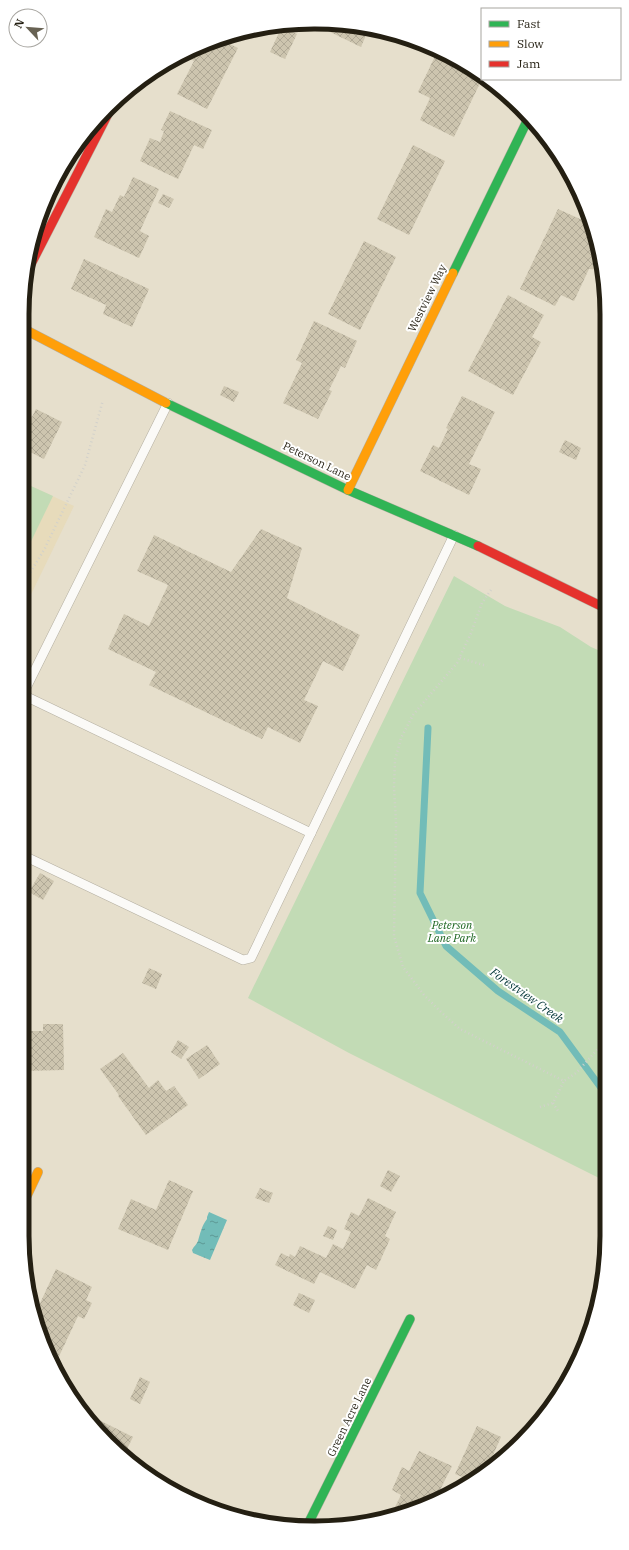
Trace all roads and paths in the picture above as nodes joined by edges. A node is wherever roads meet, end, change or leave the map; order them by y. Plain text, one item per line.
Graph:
1 (104, 122) edge
2 (526, 123) edge
3 (34, 257) edge
4 (29, 332) edge
5 (104, 400) dead end
6 (168, 403) junction
7 (348, 490) junction
8 (454, 535) junction
9 (29, 575) edge
10 (491, 590) dead end
11 (600, 606) edge
12 (460, 658) junction
13 (487, 666) dead end
14 (29, 681) edge
15 (29, 698) edge
16 (311, 833) junction
17 (29, 858) edge
18 (600, 1047) edge
19 (564, 1081) junction
20 (553, 1102) junction
21 (540, 1107) dead end
22 (558, 1111) dead end
23 (38, 1172) dead end
24 (29, 1191) edge
25 (410, 1319) dead end
26 (310, 1521) edge

1 - 3 street
2 - 7 street, Westview Way
4 - 6 street, Peterson Lane
5 - 9 path
6 - 7 street, Peterson Lane
6 - 14 lane
7 - 8 street, Peterson Lane
8 - 11 street, Peterson Lane
8 - 16 lane
10 - 12 path
12 - 13 path
12 - 19 path
15 - 16 lane
16 - 17 lane
18 - 19 path
19 - 20 path
20 - 21 path
20 - 22 path
23 - 24 street
25 - 26 street, Green Acre Lane

